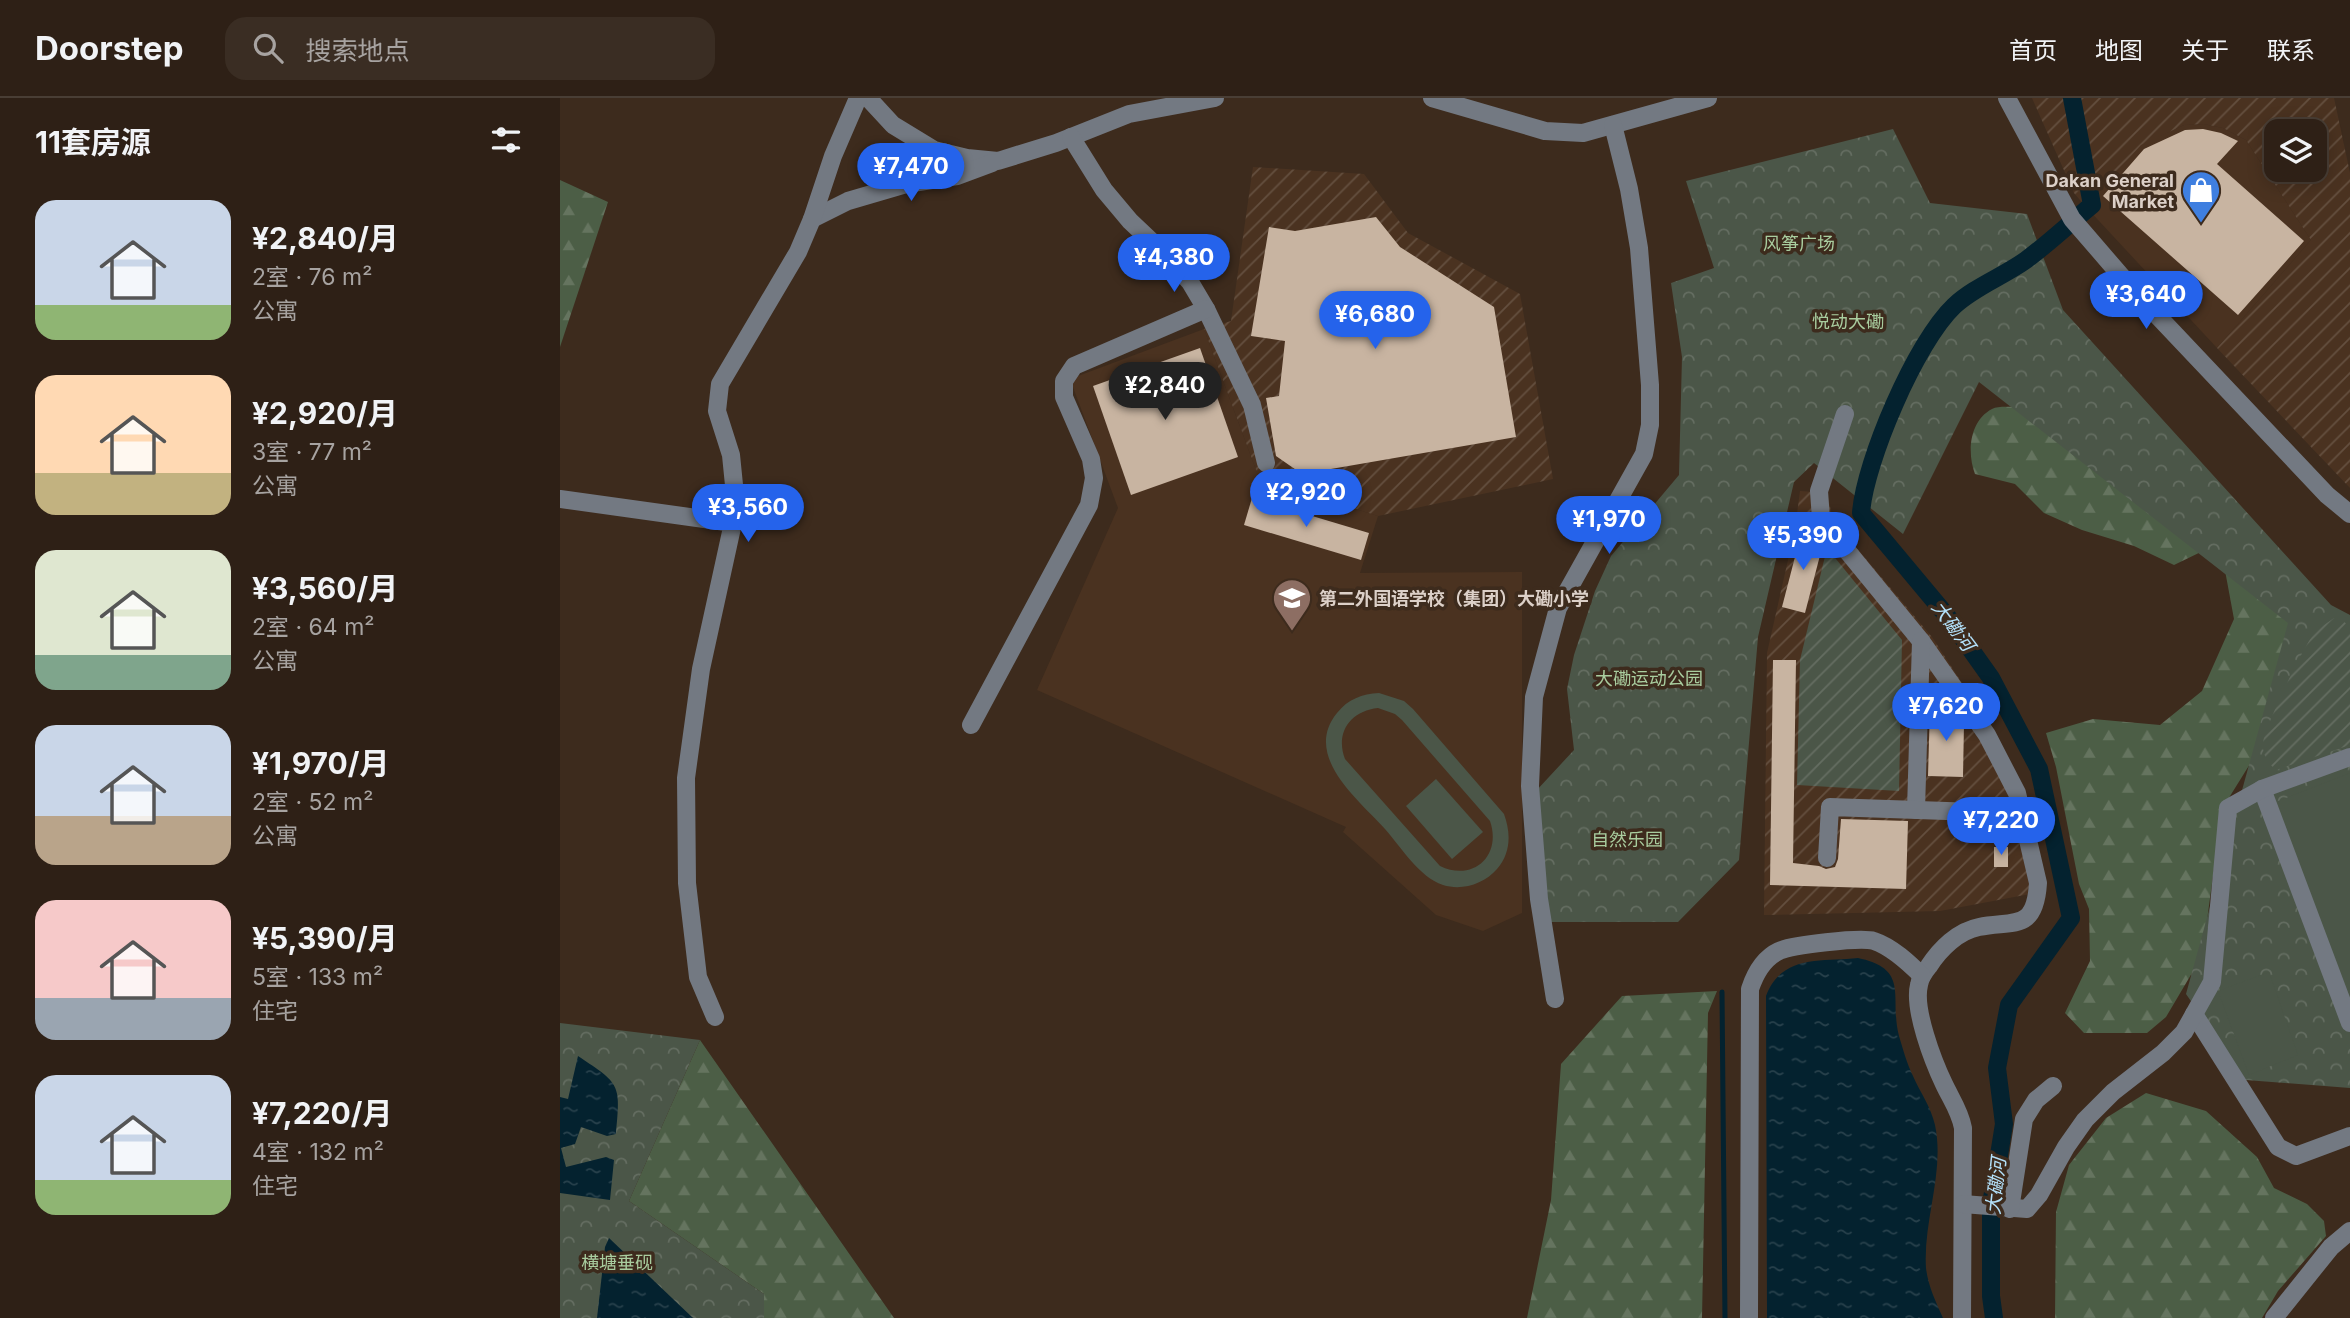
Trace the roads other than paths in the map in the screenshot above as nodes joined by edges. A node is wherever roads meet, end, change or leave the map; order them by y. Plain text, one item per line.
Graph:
1 (858, 98) edge
2 (868, 98) edge
3 (1215, 98) edge
4 (1432, 98) edge
5 (1708, 98) edge
6 (2007, 98) edge
7 (1613, 125) junction
8 (1071, 137) junction
9 (998, 161) junction
10 (812, 219) junction
11 (1206, 309) junction
12 (1845, 414) dead end
13 (1266, 463) dead end
14 (560, 499) edge
15 (2350, 514) edge
16 (733, 523) junction
17 (1921, 641) junction
18 (971, 725) dead end
19 (2350, 757) edge
20 (2262, 789) junction
21 (1916, 810) junction
22 (2006, 813) dead end
23 (1827, 858) dead end
24 (1922, 976) junction
25 (1555, 999) dead end
26 (2194, 1014) junction
27 (715, 1017) dead end
28 (2350, 1023) edge
29 (2053, 1086) dead end
30 (2350, 1136) edge
31 (1963, 1205) junction
32 (2010, 1209) junction
33 (2350, 1231) edge
34 (1749, 1318) edge
35 (1962, 1318) edge
36 (2274, 1318) edge

1 - 10 street
2 - 9 street
3 - 8 street
4 - 7 street
5 - 7 street
6 - 15 street
7 - 25 street
8 - 9 street
8 - 11 street
9 - 10 street
10 - 16 street
11 - 13 street
11 - 18 street
12 - 17 street
14 - 16 street
16 - 27 street
17 - 21 street
17 - 24 street
19 - 20 street
20 - 26 street
20 - 28 street
21 - 22 street
21 - 23 street
24 - 31 street
24 - 34 street
26 - 30 street
26 - 32 street
29 - 32 street
31 - 32 street
31 - 35 street
33 - 36 street

